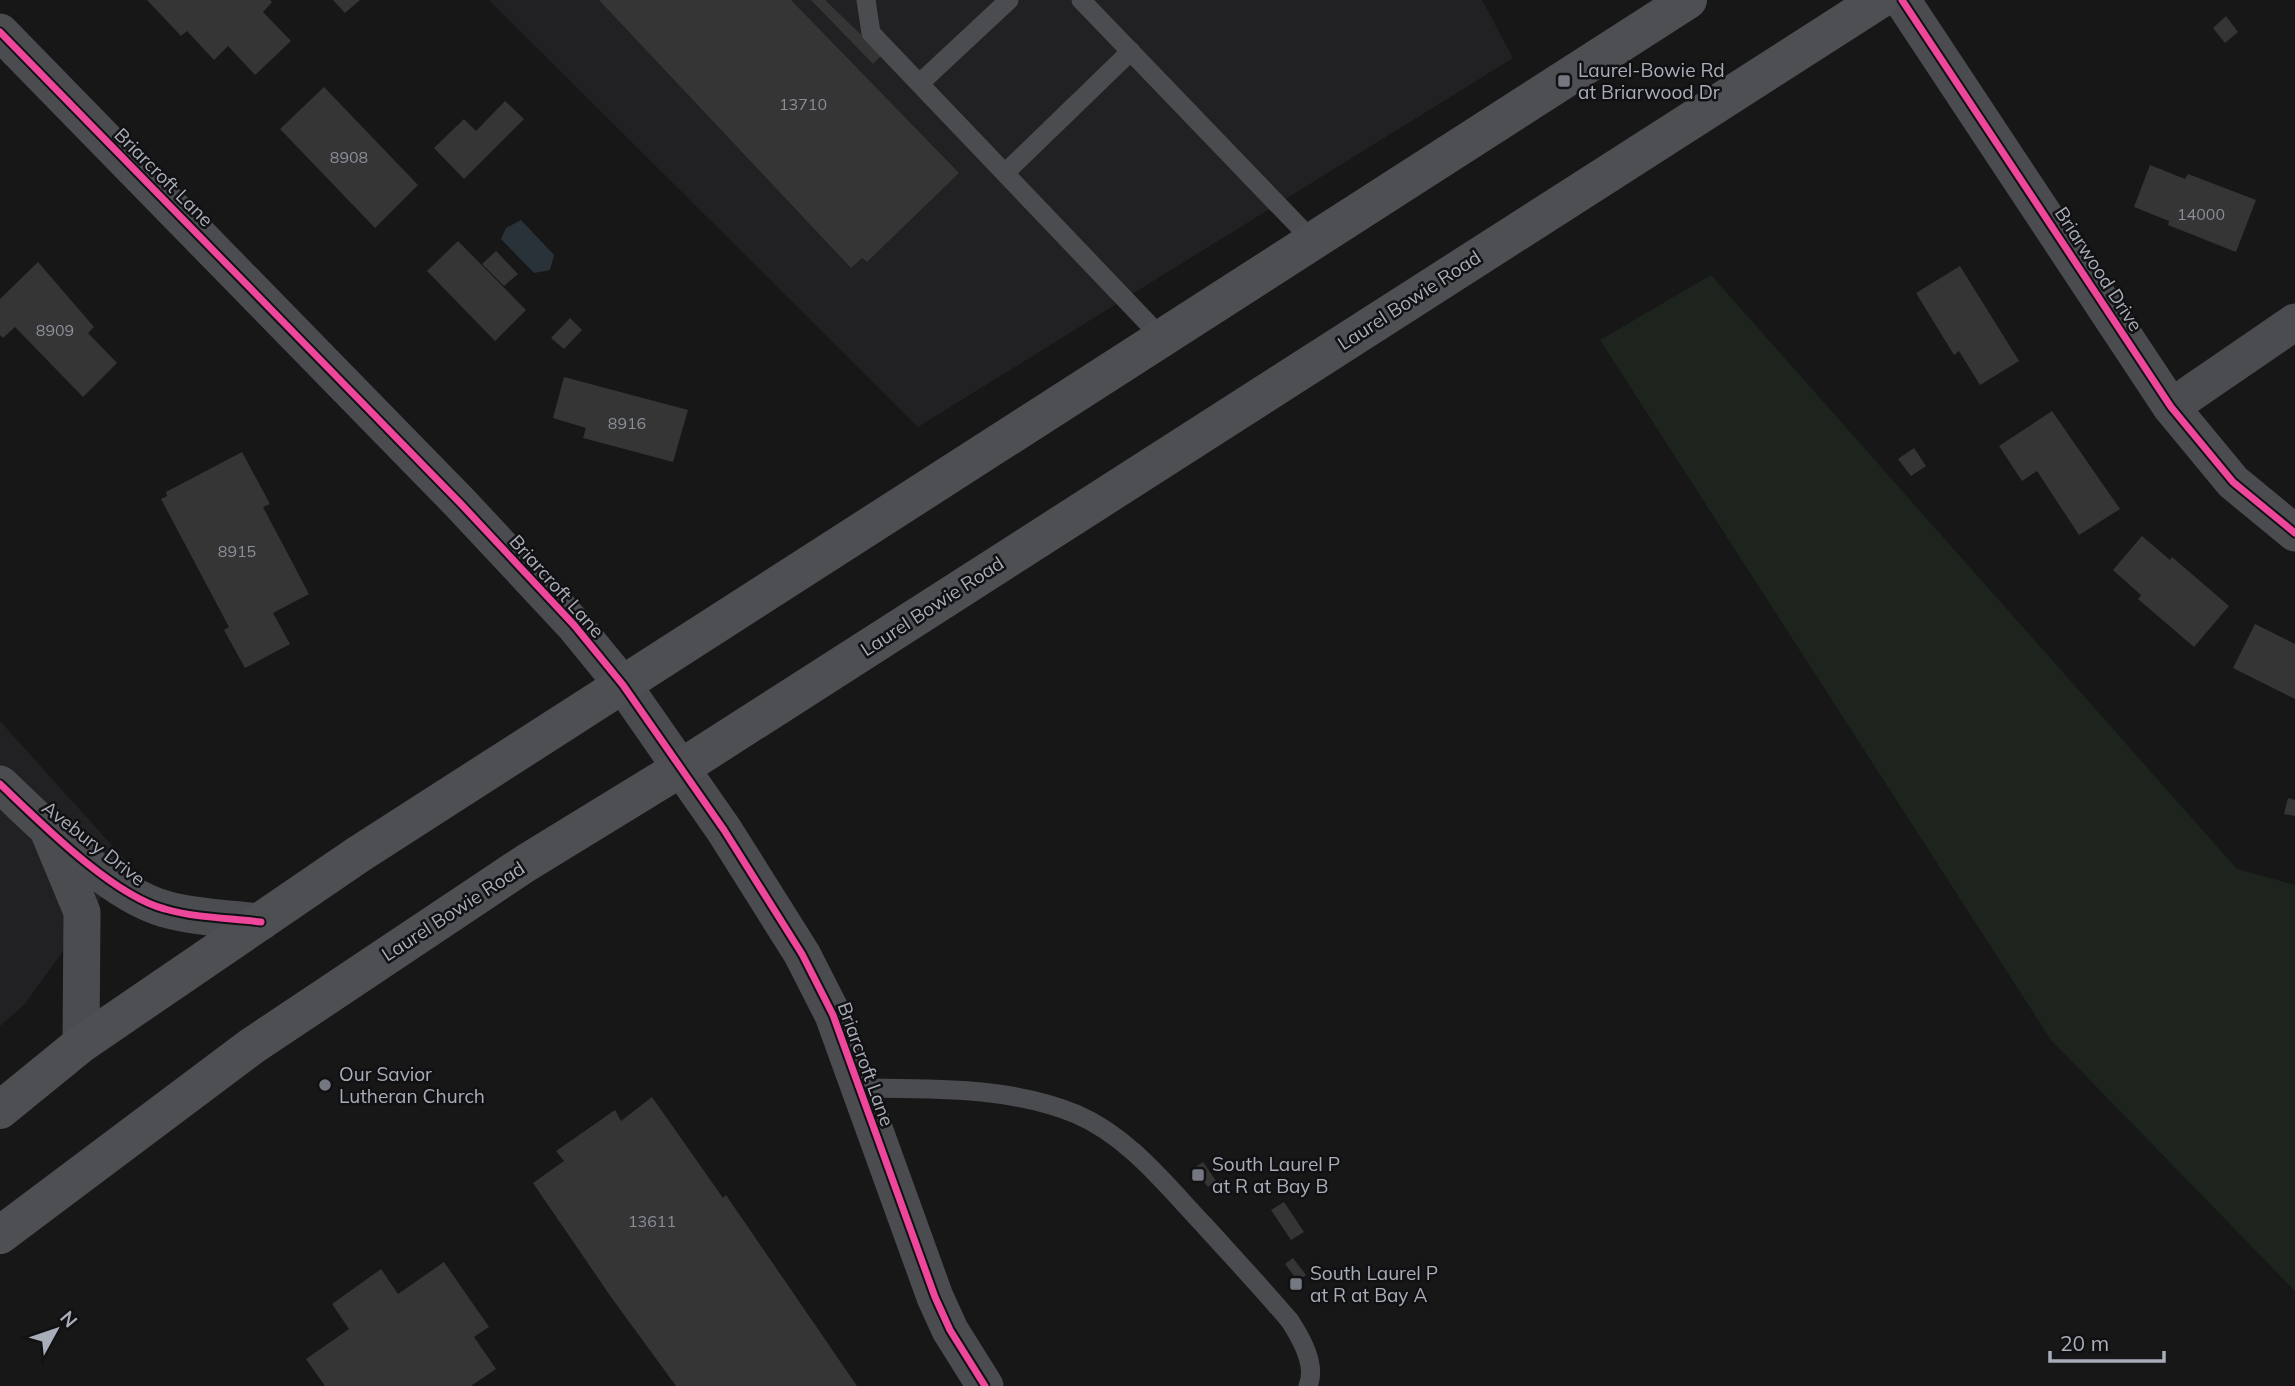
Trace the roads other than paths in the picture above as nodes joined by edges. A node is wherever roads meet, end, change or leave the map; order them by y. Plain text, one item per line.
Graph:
1 (866, 0) edge
2 (1009, 0) edge
3 (1081, 0) edge
4 (1688, 0) edge
5 (1879, 0) edge
6 (1902, 0) edge
7 (0, 32) edge
8 (1131, 51) junction
9 (920, 83) junction
10 (1005, 173) junction
11 (1312, 240) junction
12 (2295, 322) edge
13 (1163, 339) junction
14 (2171, 407) junction
15 (2295, 533) edge
16 (623, 685) junction
17 (681, 768) junction
18 (0, 784) edge
19 (46, 828) junction
20 (261, 922) junction
21 (81, 1044) junction
22 (859, 1088) junction
23 (0, 1110) edge
24 (0, 1235) edge
25 (985, 1386) edge
26 (1308, 1386) edge

1 - 9 lane
2 - 9 lane
3 - 8 lane
4 - 11 main road
5 - 17 main road, Laurel Bowie Road
6 - 14 street, Briarwood Drive
7 - 16 street, Briarcroft Lane
8 - 10 lane
8 - 11 lane
9 - 10 lane
10 - 13 lane
11 - 13 main road
12 - 14 street
13 - 16 main road
14 - 15 street, Briarwood Drive
16 - 17 street, Briarcroft Lane
16 - 20 main road
17 - 22 street, Briarcroft Lane
17 - 24 main road, Laurel Bowie Road
18 - 19 street, Avebury Drive
19 - 20 street, Avebury Drive
19 - 21 street, Avebury Drive
20 - 21 main road
21 - 23 main road
22 - 25 street, Briarcroft Lane
22 - 26 lane

